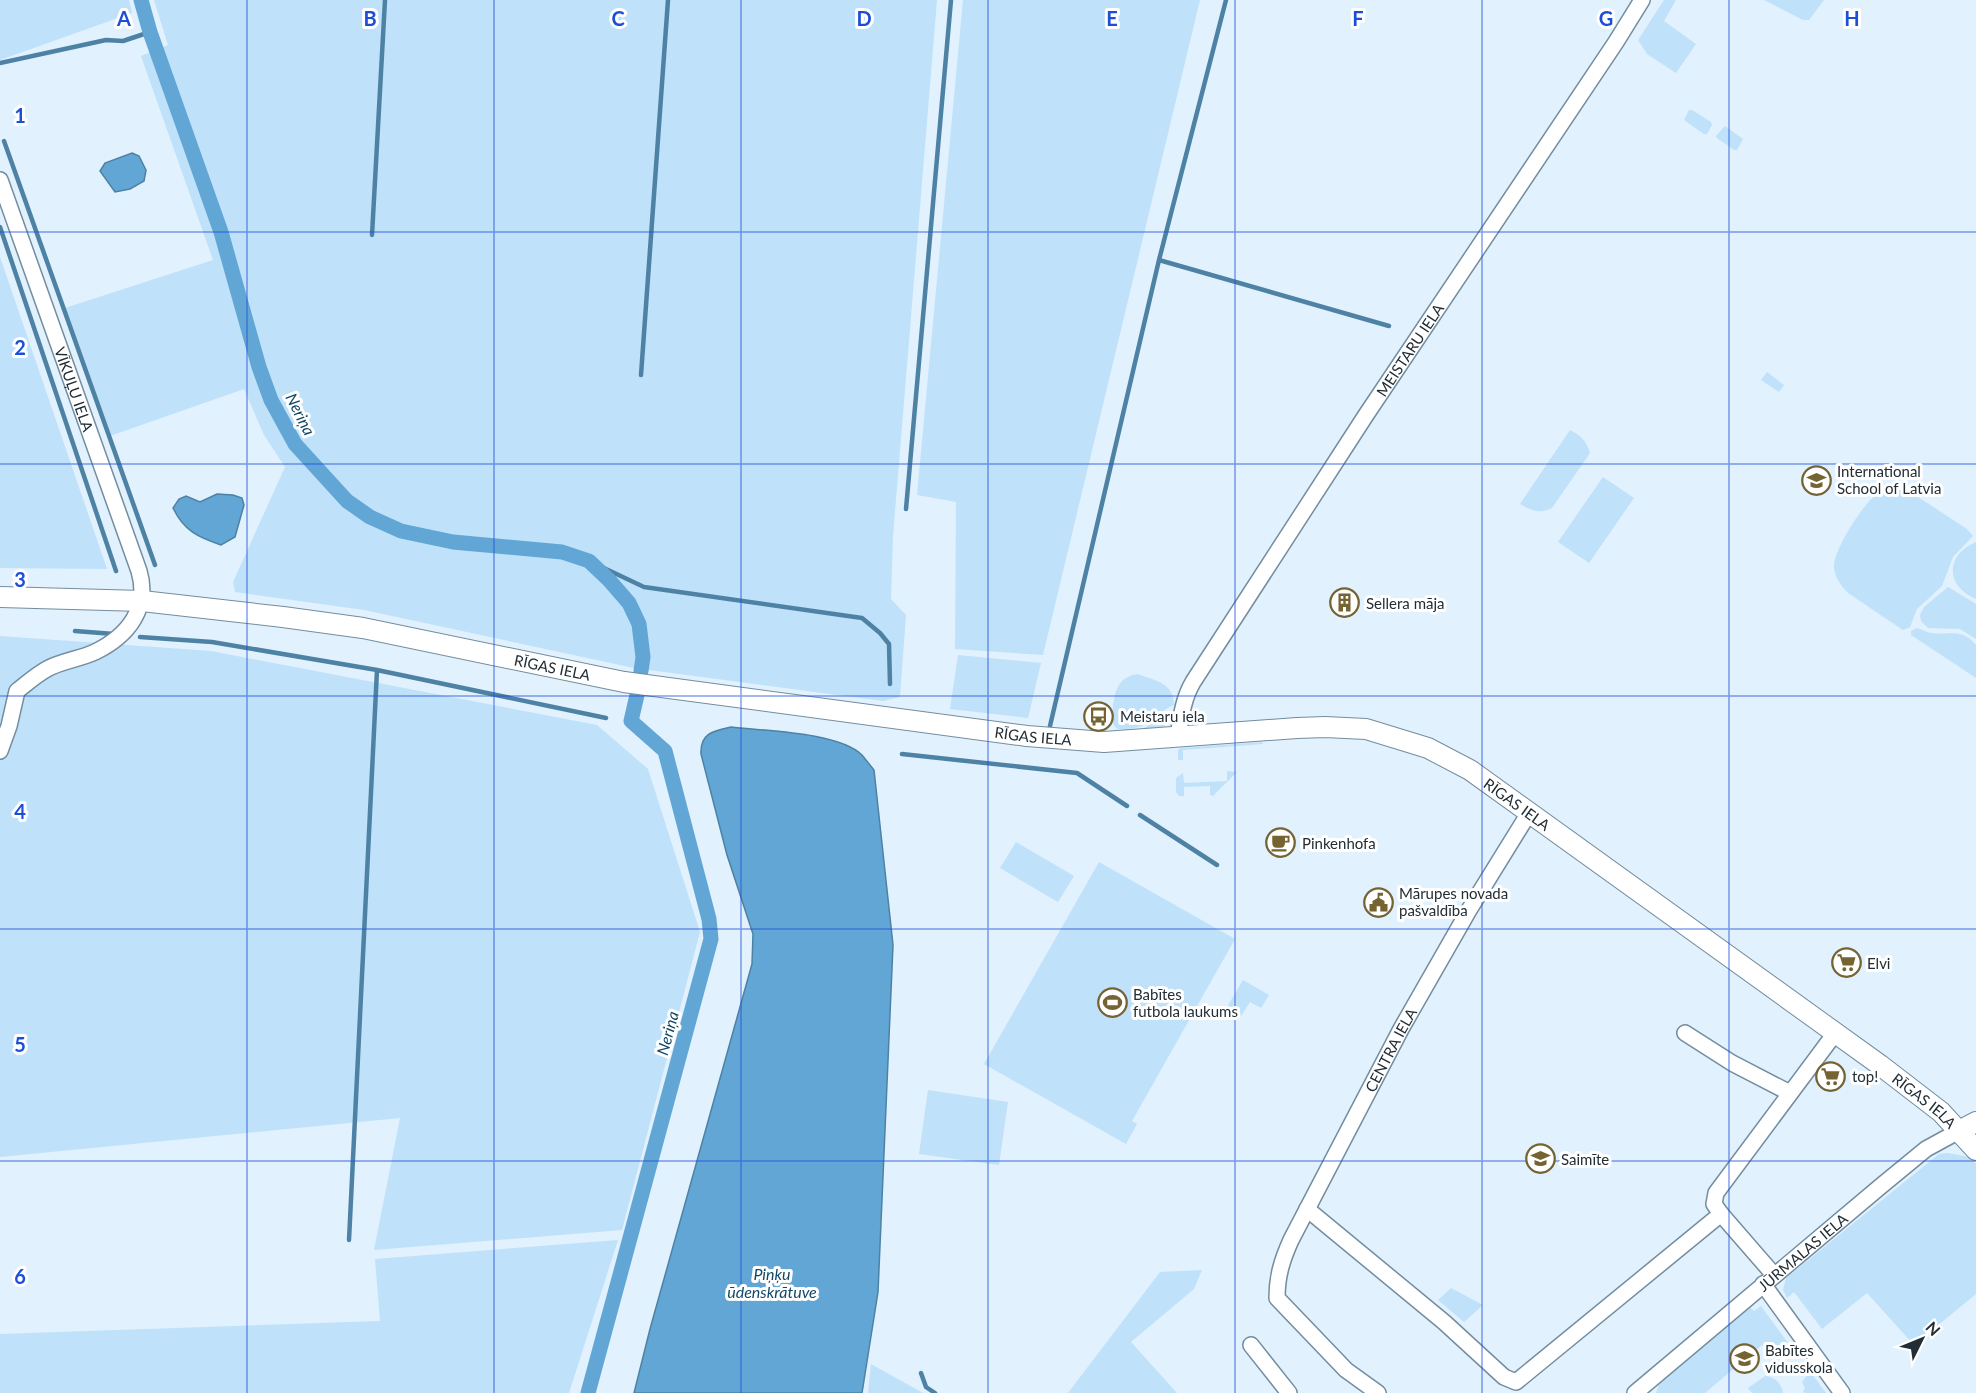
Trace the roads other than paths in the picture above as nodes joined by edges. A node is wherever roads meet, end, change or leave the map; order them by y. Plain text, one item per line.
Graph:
1 (1642, 0) edge
2 (0, 180) edge
3 (0, 597) edge
4 (142, 601) junction
5 (1178, 737) junction
6 (0, 751) edge
7 (1529, 813) junction
8 (1685, 1032) dead end
9 (1836, 1032) junction
10 (1790, 1093) junction
11 (1967, 1126) edge
12 (1976, 1150) edge
13 (1308, 1209) junction
14 (1722, 1214) junction
15 (1768, 1280) junction
16 (1251, 1345) dead end
17 (1289, 1393) edge
18 (1378, 1393) edge
19 (1635, 1393) edge
20 (1842, 1393) edge

1 - 5 street, MEISTARU IELA
2 - 4 street, VĪKUĻU IELA
3 - 4 main road, RĪGAS IELA
4 - 5 main road, RĪGAS IELA
4 - 6 street
5 - 7 main road, RĪGAS IELA
7 - 9 main road, RĪGAS IELA
7 - 13 street, CENTRA IELA
8 - 10 street
9 - 10 street
9 - 11 main road, RĪGAS IELA
10 - 14 street
11 - 12 main road, RĪGAS IELA
11 - 15 street, JŪRMALAS IELA
13 - 14 street
13 - 18 street, CENTRA IELA
14 - 15 street
15 - 19 street, JŪRMALAS IELA
15 - 20 street
16 - 17 street

